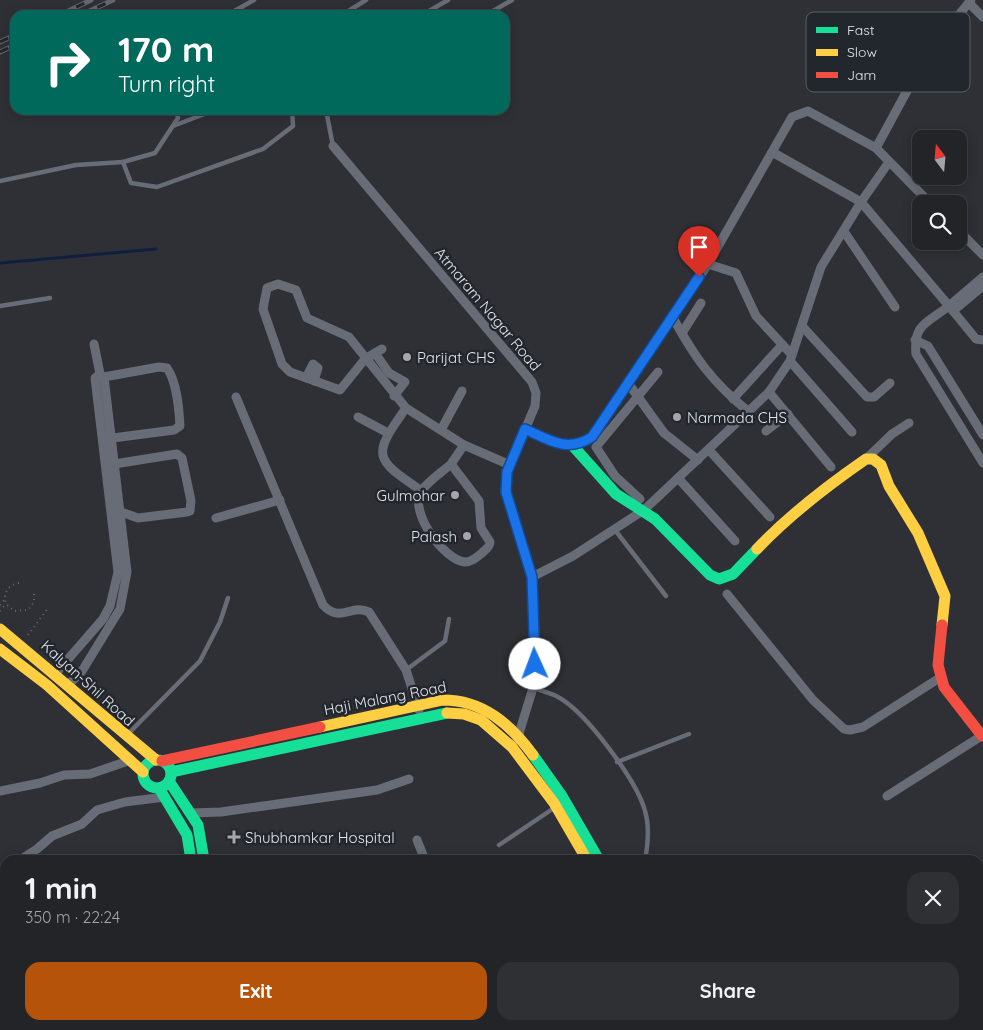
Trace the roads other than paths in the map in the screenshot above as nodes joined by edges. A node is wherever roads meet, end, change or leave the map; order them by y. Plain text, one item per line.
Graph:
1 (254, 0) edge
2 (366, 0) edge
3 (448, 0) edge
4 (512, 0) edge
5 (970, 2) edge
6 (241, 8) joint
7 (237, 10) edge
8 (350, 10) edge
9 (431, 10) edge
10 (495, 10) edge
11 (962, 12) edge
12 (983, 17) edge
13 (906, 92) edge
14 (177, 115) edge
15 (202, 115) edge
16 (293, 115) edge
17 (327, 115) edge
18 (172, 127) junction
19 (333, 146) joint
20 (876, 148) junction
21 (772, 152) junction
22 (123, 162) junction
23 (890, 162) junction
24 (0, 181) edge
25 (922, 195) edge
26 (861, 202) junction
27 (844, 233) junction
28 (967, 239) edge
29 (983, 255) edge
30 (708, 264) junction
31 (983, 278) edge
32 (983, 286) edge
33 (966, 296) junction
34 (50, 298) dead end
35 (701, 303) dead end
36 (0, 306) edge
37 (895, 307) dead end
38 (951, 309) junction
39 (672, 316) junction
40 (802, 326) junction
41 (682, 333) junction
42 (915, 340) junction
43 (983, 340) edge
44 (94, 344) dead end
45 (782, 344) junction
46 (791, 358) junction
47 (365, 359) junction
48 (658, 372) dead end
49 (102, 376) junction
50 (950, 380) junction
51 (628, 383) junction
52 (890, 383) dead end
53 (938, 388) junction
54 (462, 392) dead end
55 (769, 392) junction
56 (394, 396) junction
57 (638, 396) junction
58 (236, 397) dead end
59 (733, 398) junction
60 (406, 408) junction
61 (749, 412) junction
62 (788, 414) junction
63 (358, 417) dead end
64 (909, 423) dead end
65 (980, 424) edge
66 (525, 429) junction
67 (441, 430) junction
68 (766, 431) dead end
69 (852, 432) dead end
70 (388, 433) junction
71 (967, 434) junction
72 (983, 435) edge
73 (107, 439) junction
74 (464, 445) junction
75 (573, 446) junction
76 (709, 450) junction
77 (866, 459) junction
78 (698, 460) junction
79 (983, 463) edge
80 (110, 464) junction
81 (451, 464) junction
82 (510, 466) junction
83 (831, 467) dead end
84 (678, 478) junction
85 (611, 479) junction
86 (422, 490) junction
87 (640, 499) dead end
88 (280, 500) junction
89 (644, 510) junction
90 (115, 512) junction
91 (216, 518) dead end
92 (770, 518) dead end
93 (615, 530) junction
94 (735, 540) dead end
95 (123, 572) junction
96 (532, 577) junction
97 (719, 579) junction
98 (666, 596) dead end
99 (228, 598) dead end
100 (449, 619) dead end
101 (0, 629) edge
102 (0, 649) edge
103 (406, 670) junction
104 (56, 673) junction
105 (941, 677) junction
106 (68, 686) junction
107 (533, 688) junction
108 (417, 705) junction
109 (421, 718) junction
110 (689, 734) dead end
111 (125, 736) junction
112 (982, 736) edge
113 (515, 742) junction
114 (195, 753) junction
115 (131, 760) junction
116 (159, 760) junction
117 (618, 762) junction
118 (198, 766) junction
119 (143, 772) junction
120 (170, 777) junction
121 (409, 779) dead end
122 (0, 791) edge
123 (162, 792) junction
124 (887, 796) dead end
125 (560, 804) junction
126 (191, 813) junction
127 (417, 840) dead end
128 (499, 844) dead end
129 (28, 855) edge
130 (189, 855) edge
131 (203, 855) edge
132 (423, 855) edge
133 (585, 855) edge
134 (596, 855) edge
135 (645, 855) edge

1 - 6 lane
2 - 8 lane
3 - 9 lane
4 - 10 lane
5 - 11 street
5 - 12 street
6 - 7 lane
13 - 20 street
14 - 18 lane
15 - 18 lane
16 - 22 lane
17 - 19 lane
18 - 22 lane
19 - 66 street, Atmaram Nagar Road
20 - 21 street
20 - 23 street
21 - 26 street
21 - 30 street
22 - 24 lane
23 - 25 street
23 - 26 street
26 - 27 street
26 - 38 street
27 - 37 street
27 - 40 street
28 - 29 street
30 - 39 street
30 - 45 street
31 - 33 street
32 - 33 street
33 - 38 street
34 - 36 lane
35 - 41 street
38 - 42 street
38 - 43 street
39 - 41 street
39 - 51 street
40 - 46 street
40 - 52 street
41 - 59 street
42 - 50 street
42 - 53 street
44 - 49 street
45 - 46 street
45 - 59 street
46 - 55 street
46 - 69 street
47 - 47 street
47 - 56 street
47 - 56 street
48 - 57 street
49 - 73 street
49 - 73 street
50 - 53 street
50 - 65 street
51 - 57 street
51 - 75 street
53 - 71 street
54 - 67 street
55 - 61 street
55 - 62 street
56 - 60 street
57 - 78 street
57 - 85 street
58 - 88 street
59 - 61 street
60 - 67 street
60 - 70 street
61 - 76 street
62 - 68 street
62 - 83 street
63 - 70 street
64 - 77 street
65 - 71 street
65 - 72 street
66 - 75 street
66 - 82 street, Atmaram Nagar Road
67 - 74 street
70 - 86 street
71 - 79 street
73 - 80 street
74 - 81 street
74 - 82 street
75 - 85 main road
76 - 78 street
76 - 92 street
77 - 97 main road
77 - 105 main road
78 - 84 street
80 - 90 street
80 - 90 street
81 - 86 street
81 - 86 street
82 - 96 street, Atmaram Nagar Road
84 - 89 street
84 - 94 street
85 - 87 street
85 - 89 main road
88 - 91 street
88 - 103 street
89 - 93 street
89 - 97 main road
90 - 95 street
93 - 96 street
93 - 98 lane
95 - 104 street
95 - 106 street
96 - 107 street, Atmaram Nagar Road
97 - 105 street
99 - 111 lane
100 - 103 lane
101 - 104 main road, Kalyan-Shil Road
102 - 115 main road, Kalyan-Shil Road
103 - 108 street
104 - 106 main road, Kalyan-Shil Road
105 - 112 main road
106 - 111 main road, Kalyan-Shil Road
107 - 113 street, Atmaram Nagar Road
107 - 117 lane
108 - 109 street
108 - 113 main road, Haji Malang Road
108 - 114 main road, Haji Malang Road
109 - 113 main road, Haji Malang Road
109 - 118 main road, Haji Malang Road
110 - 117 lane
111 - 116 main road, Kalyan-Shil Road
112 - 124 street
113 - 125 main road, Haji Malang Road
114 - 116 main road, Haji Malang Road
114 - 118 main road
115 - 119 main road, Kalyan-Shil Road
115 - 122 street
116 - 119 main road
116 - 120 main road
117 - 135 lane
118 - 120 main road, Haji Malang Road
119 - 123 main road
120 - 123 main road
120 - 126 main road
121 - 126 street
123 - 129 street
123 - 130 main road
125 - 128 lane
125 - 133 main road, Haji Malang Road
125 - 134 main road, Haji Malang Road
126 - 131 main road
127 - 132 street

